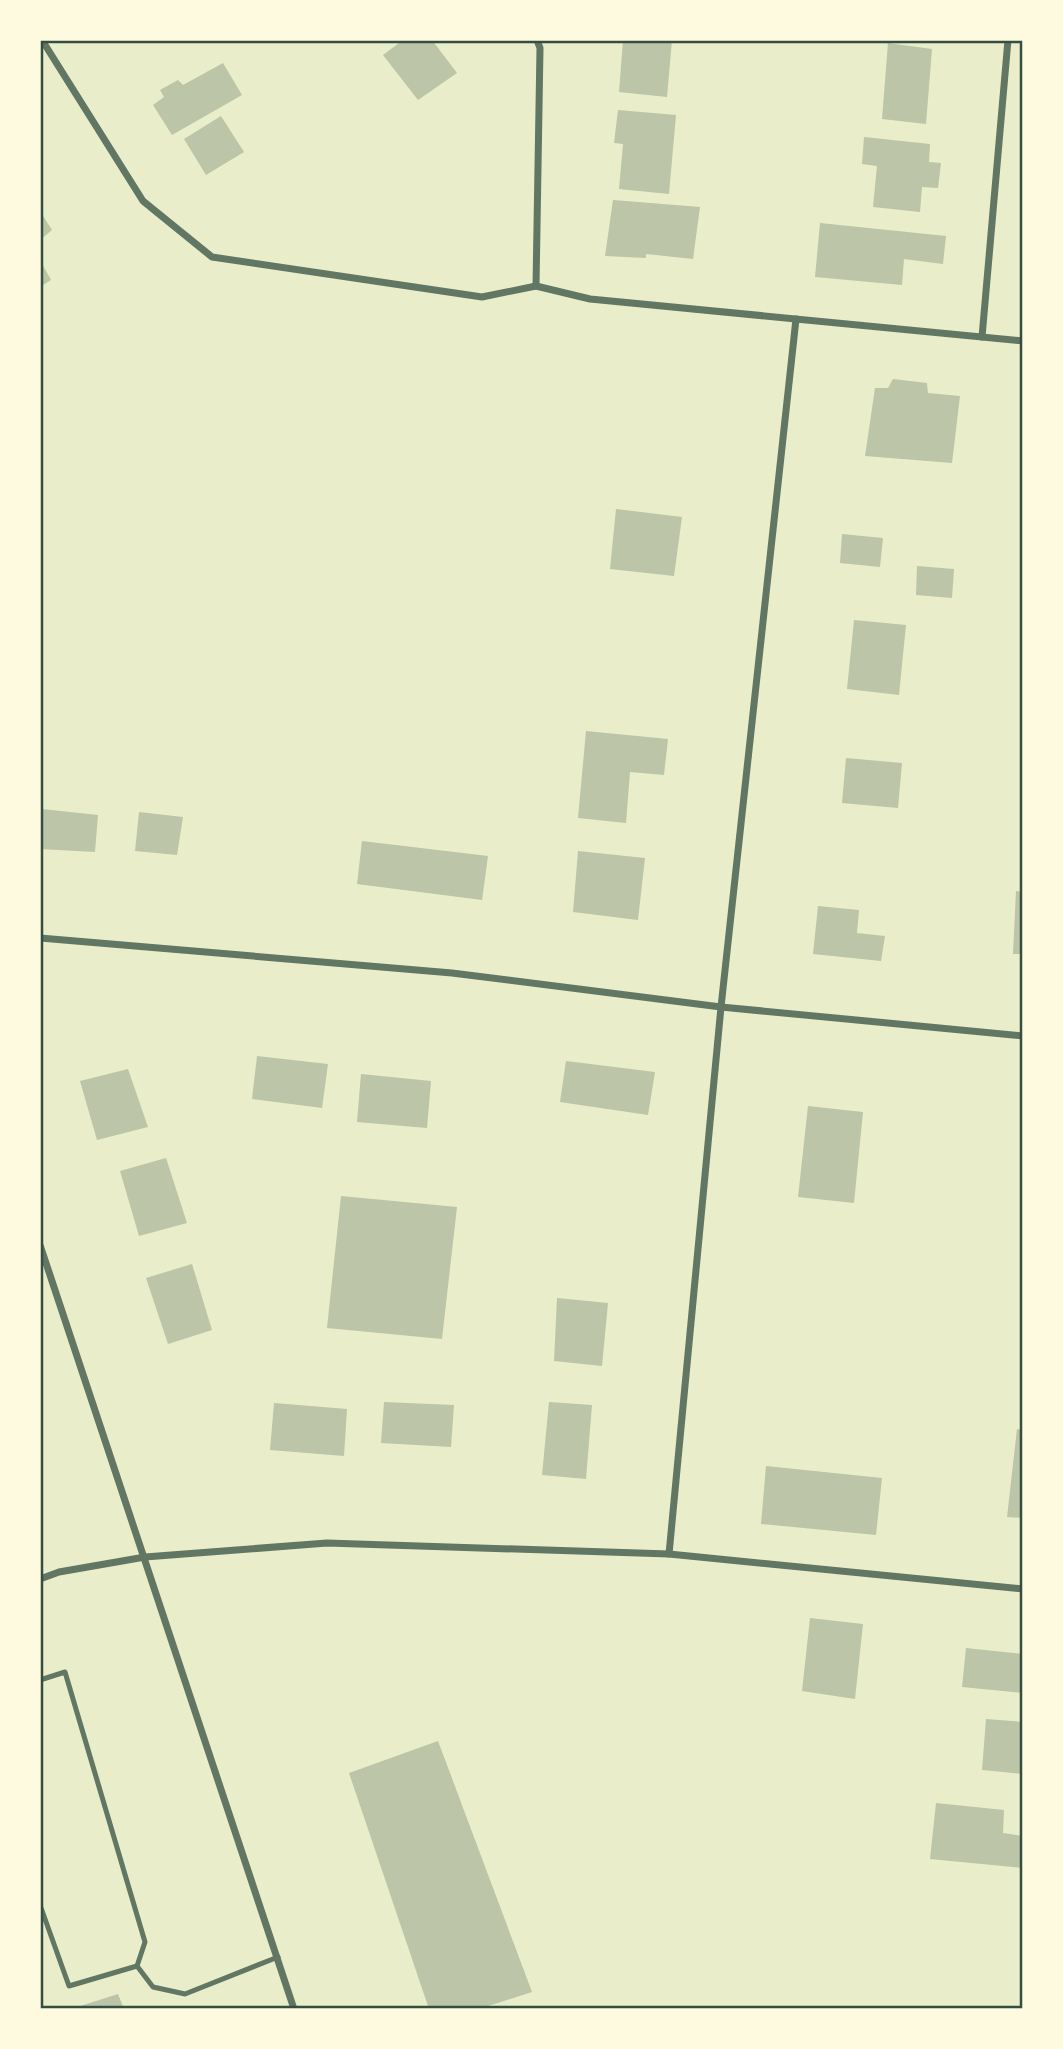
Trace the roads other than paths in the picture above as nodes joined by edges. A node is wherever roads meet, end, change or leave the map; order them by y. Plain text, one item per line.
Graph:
1 (42, 40) edge
2 (537, 40) edge
3 (1008, 40) edge
4 (536, 286) junction
5 (796, 319) junction
6 (982, 337) junction
7 (1023, 341) edge
8 (40, 938) edge
9 (721, 1007) junction
10 (1023, 1036) edge
11 (40, 1245) edge
12 (668, 1554) junction
13 (145, 1557) junction
14 (40, 1578) edge
15 (1023, 1589) edge
16 (40, 1680) edge
17 (40, 1906) edge
18 (278, 1957) junction
19 (137, 1966) junction
20 (294, 2009) edge

1 - 4 street
2 - 4 street
3 - 6 street
4 - 5 street
5 - 6 street
5 - 9 street
6 - 7 street
8 - 9 street
9 - 10 street
9 - 12 street
11 - 13 street
12 - 13 street
12 - 15 street
13 - 14 street
13 - 18 street
16 - 19 lane
17 - 19 lane
18 - 19 lane
18 - 20 street

